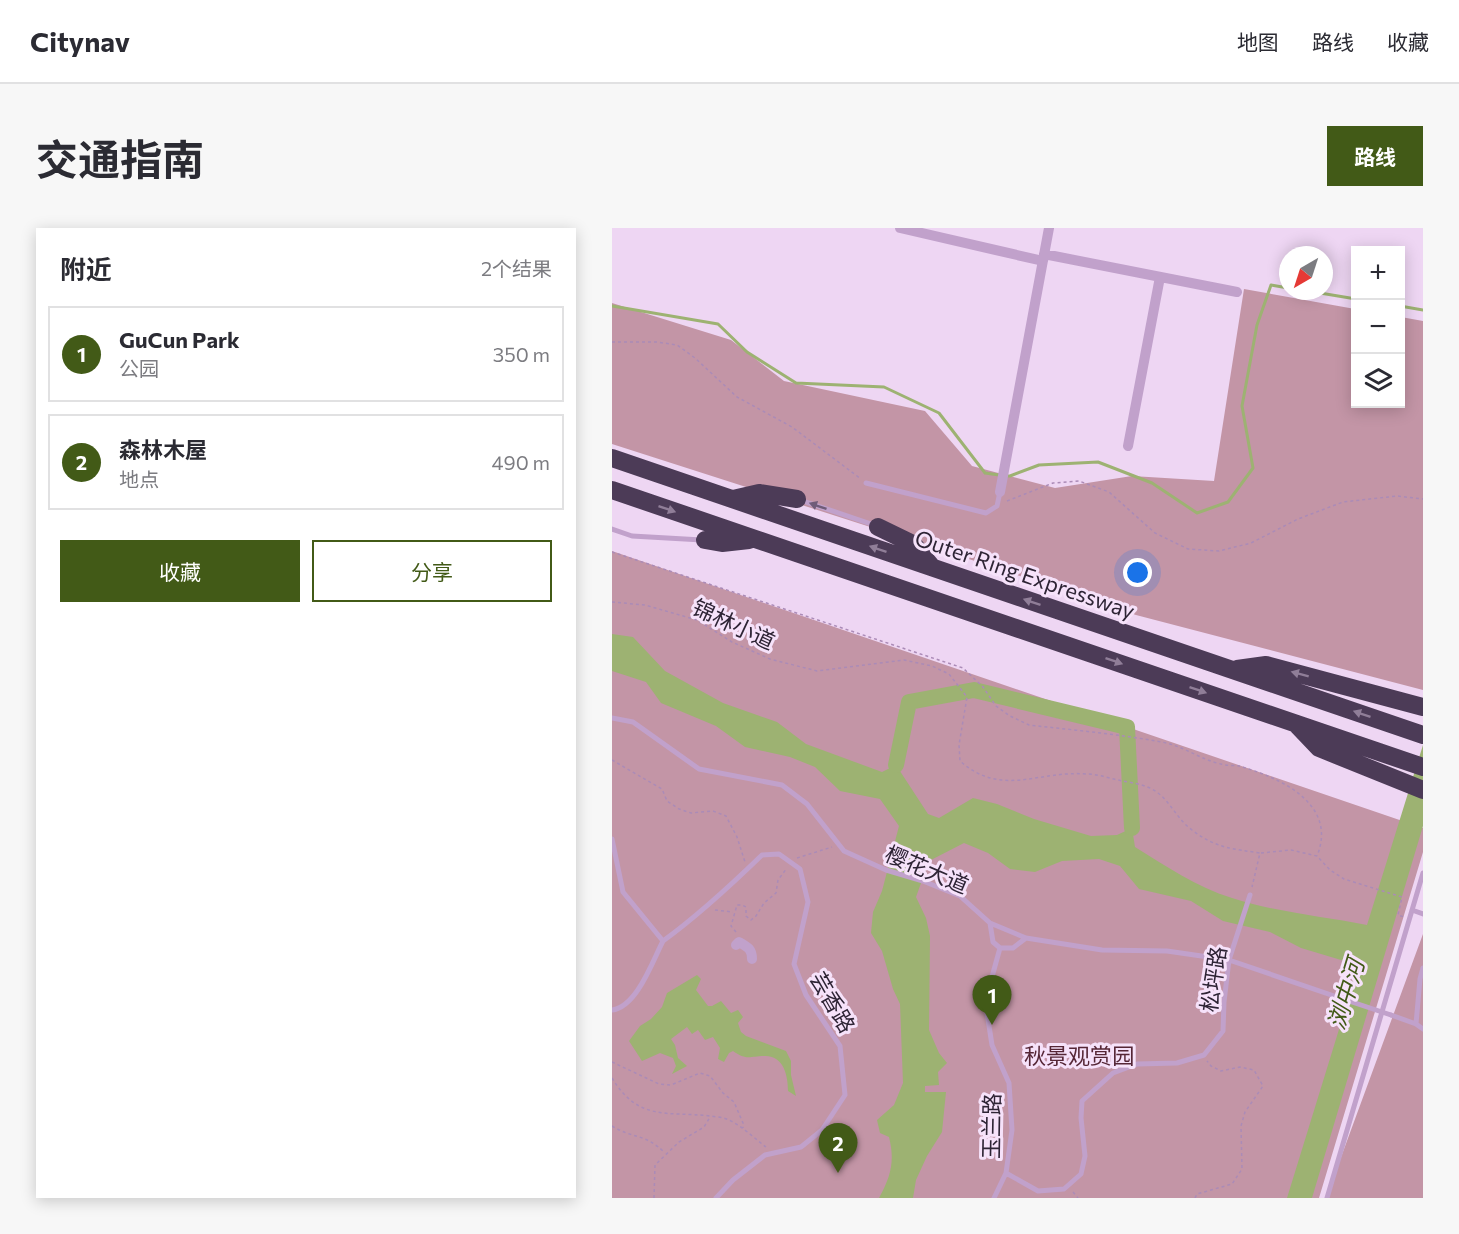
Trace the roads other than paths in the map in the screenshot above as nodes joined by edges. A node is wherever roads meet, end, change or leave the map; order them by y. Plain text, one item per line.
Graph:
1 (900, 228) edge
2 (1049, 229) edge
3 (1043, 258) junction
4 (1160, 277) junction
5 (1237, 292) dead end
6 (1128, 446) dead end
7 (612, 458) edge
8 (866, 483) road end
9 (612, 490) edge
10 (1000, 492) joint
11 (732, 499) junction
12 (797, 499) joint
13 (878, 527) joint
14 (612, 529) edge
15 (705, 540) joint
16 (757, 540) junction
17 (933, 568) junction
18 (1232, 670) junction
19 (1423, 706) edge
20 (612, 718) edge
21 (1296, 723) junction
22 (1420, 734) edge
23 (1415, 764) edge
24 (1423, 790) edge
25 (612, 839) edge
26 (1423, 873) edge
27 (1250, 895) road end
28 (1412, 910) junction
29 (1423, 914) edge
30 (990, 923) junction
31 (1026, 938) junction
32 (663, 941) junction
33 (738, 944) road end
34 (1000, 948) junction
35 (752, 959) dead end
36 (1230, 960) junction
37 (1423, 968) edge
38 (612, 1010) edge
39 (1416, 1024) junction
40 (1423, 1029) edge
41 (1006, 1173) junction
42 (716, 1198) edge
43 (994, 1198) edge
44 (1327, 1198) edge

1 - 3 street
2 - 3 street
3 - 4 street
3 - 10 street
4 - 5 street
4 - 6 street
7 - 11 highway, Outer Ring Expressway
8 - 10 lane
9 -> 16 highway
11 - 12 highway
17 -> 11 highway, Outer Ring Expressway
13 -> 12 lane
13 - 17 highway
14 - 15 lane
15 - 16 highway
16 -> 21 highway
18 -> 17 highway, Outer Ring Expressway
19 -> 18 highway
22 -> 18 highway, Outer Ring Expressway
20 - 30 lane, 樱花大道
21 - 23 highway
21 - 24 highway
25 - 32 lane
26 - 28 lane
27 - 36 lane, 松坪路
28 - 29 lane
28 - 44 lane
30 - 31 lane
30 - 34 lane, 樱花大道
31 - 34 lane
31 - 36 lane
32 - 38 lane
32 - 42 lane, 芸香路
33 - 35 street
34 - 41 lane, 玉兰路
36 - 39 lane, bridge
36 - 41 lane, 松坪路
37 - 39 lane
39 - 40 lane
41 - 43 lane, 玉兰路

